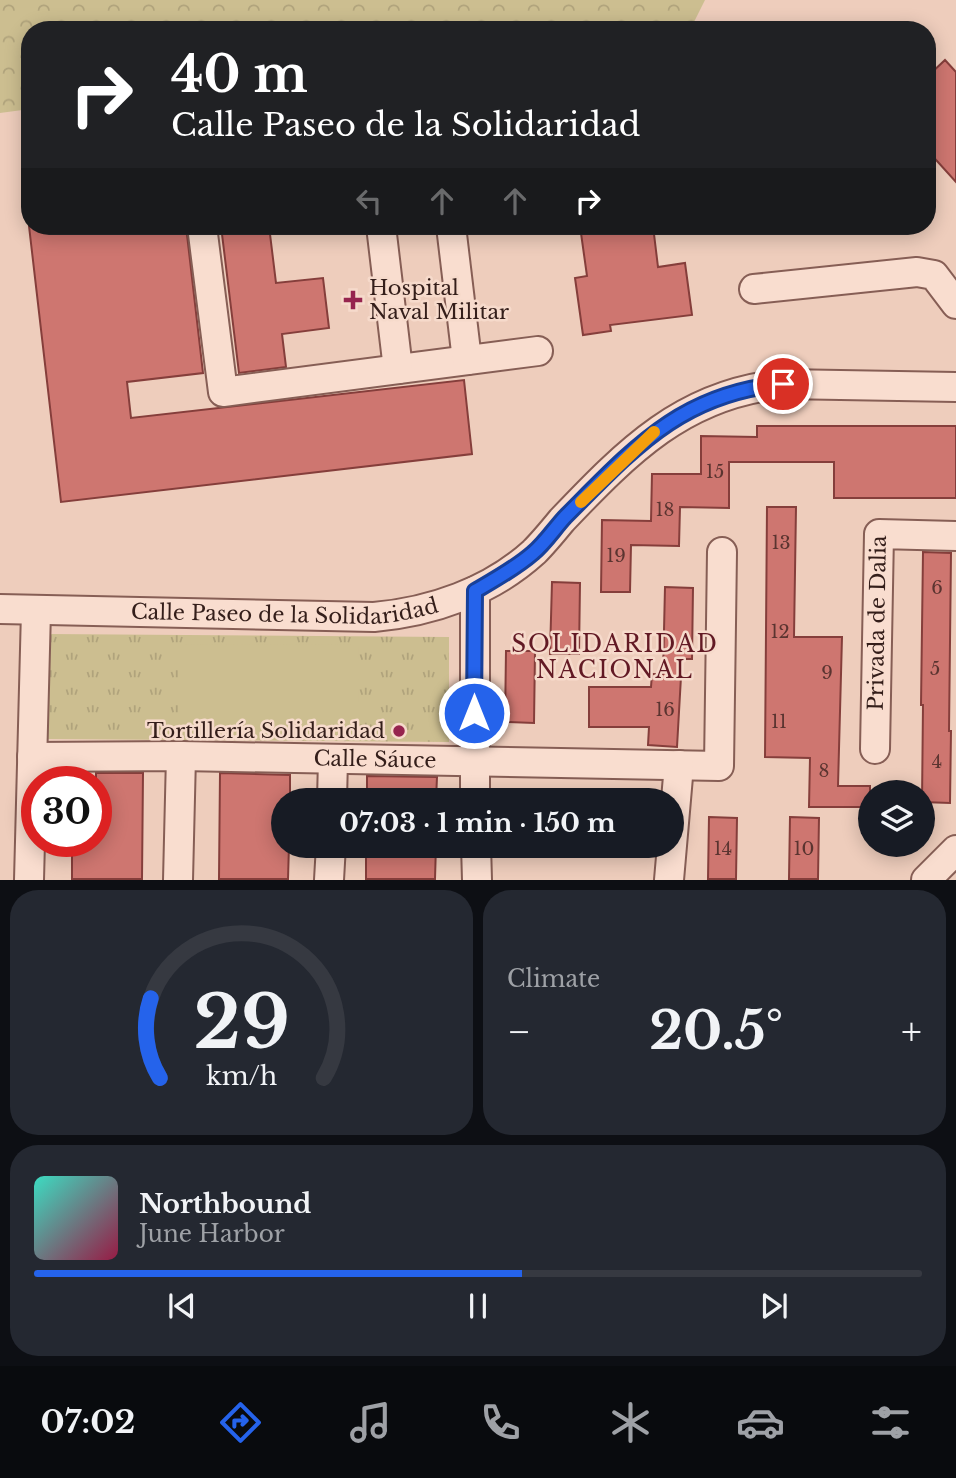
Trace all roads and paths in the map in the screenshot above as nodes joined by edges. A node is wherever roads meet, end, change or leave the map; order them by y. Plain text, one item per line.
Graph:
1 (203, 235) edge
2 (382, 235) edge
3 (452, 235) edge
4 (754, 289) dead end
5 (956, 303) edge
6 (538, 351) dead end
7 (467, 360) junction
8 (398, 369) junction
9 (956, 387) edge
10 (956, 536) edge
11 (722, 552) dead end
12 (475, 591) junction
13 (0, 609) edge
14 (36, 611) junction
15 (875, 748) dead end
16 (181, 756) junction
17 (32, 757) junction
18 (333, 759) junction
19 (474, 762) junction
20 (679, 765) junction
21 (332, 788) edge
22 (475, 788) edge
23 (956, 850) edge
24 (331, 858) edge
25 (476, 858) edge
26 (29, 880) edge
27 (178, 880) edge
28 (330, 880) edge
29 (477, 880) edge
30 (669, 880) edge
31 (926, 880) edge

1 - 8 street
2 - 8 street
3 - 7 street
4 - 5 street
6 - 7 street
7 - 8 street
9 - 12 street, Calle Paseo de la Solidaridad
10 - 15 street, Privada de Dalia
11 - 20 street, Calle Sáuce
12 - 14 street, Calle Paseo de la Solidaridad
12 - 19 street
13 - 14 street, Calle Paseo de la Solidaridad
14 - 17 street
16 - 17 street, Calle Sáuce
16 - 18 street, Calle Sáuce
16 - 27 street
17 - 26 street
18 - 19 street, Calle Sáuce
18 - 21 street
19 - 20 street, Calle Sáuce
19 - 22 street
20 - 30 street
23 - 31 street
24 - 28 street
25 - 29 street

